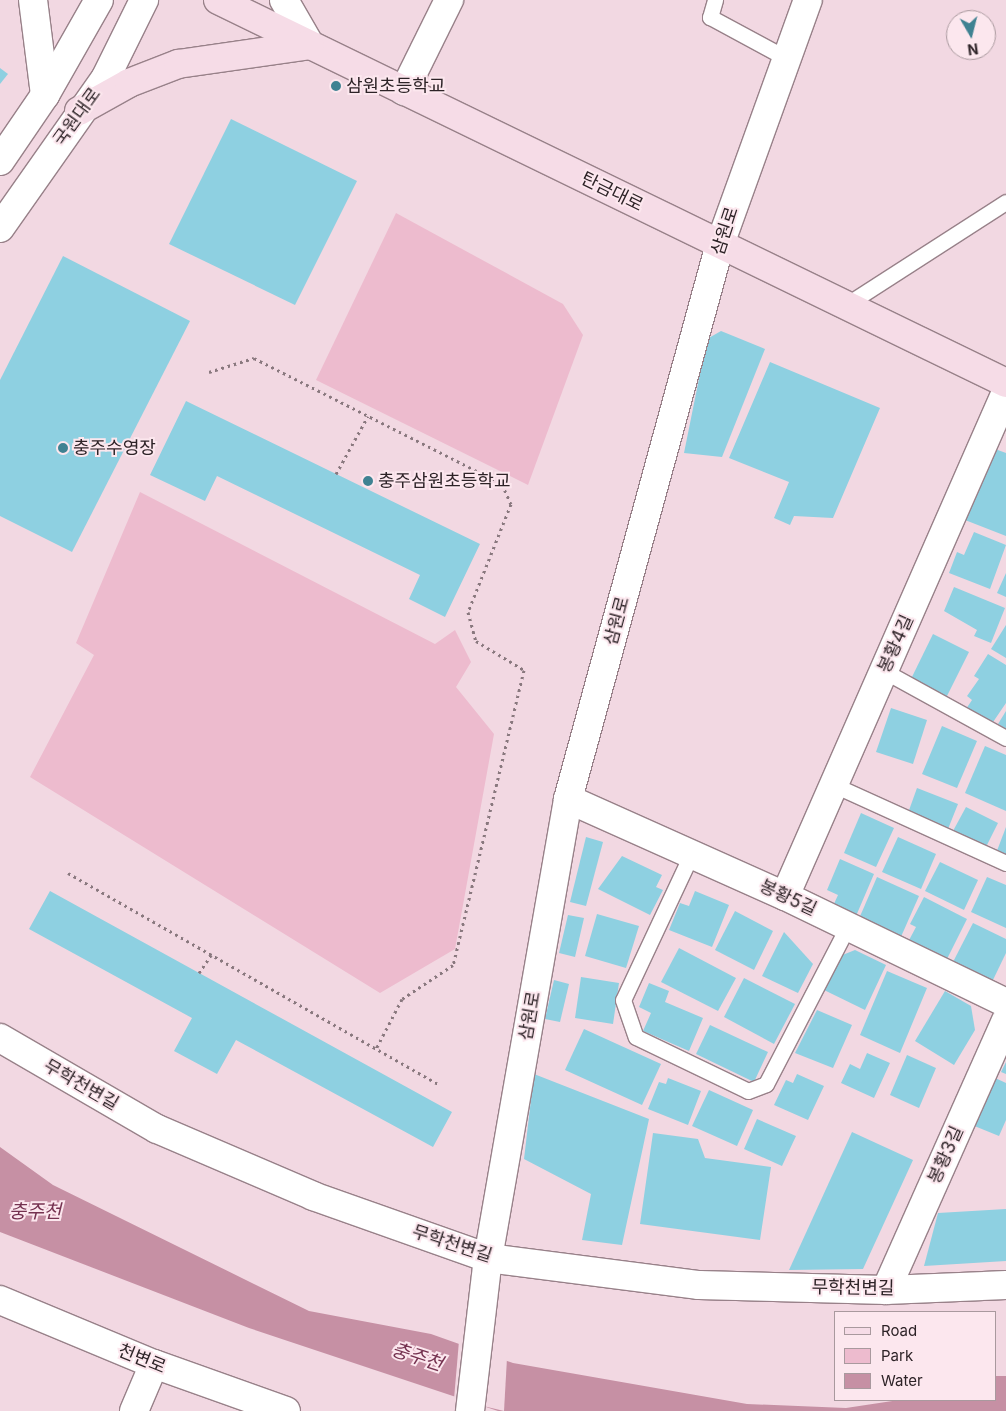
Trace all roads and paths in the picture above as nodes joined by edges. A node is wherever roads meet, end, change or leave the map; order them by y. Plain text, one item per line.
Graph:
1 (33, 0) edge
2 (99, 0) edge
3 (144, 0) edge
4 (218, 0) edge
5 (284, 0) edge
6 (449, 0) edge
7 (715, 0) edge
8 (808, 0) edge
9 (310, 45) junction
10 (786, 58) junction
11 (404, 91) junction
12 (45, 95) junction
13 (80, 111) junction
14 (0, 161) edge
15 (1006, 202) edge
16 (0, 228) edge
17 (720, 244) junction
18 (846, 305) junction
19 (209, 372) dead end
20 (1006, 383) edge
21 (1006, 392) edge
22 (368, 416) junction
23 (336, 474) dead end
24 (884, 671) junction
25 (1006, 738) edge
26 (834, 785) junction
27 (568, 799) junction
28 (691, 855) junction
29 (1006, 863) edge
30 (68, 874) dead end
31 (785, 896) junction
32 (848, 926) junction
33 (211, 955) junction
34 (199, 973) dead end
35 (1006, 1003) edge
36 (1006, 1020) edge
37 (0, 1038) edge
38 (376, 1049) junction
39 (439, 1085) dead end
40 (488, 1258) junction
41 (1006, 1285) edge
42 (886, 1290) junction
43 (0, 1300) edge
44 (154, 1364) junction
45 (134, 1411) edge
46 (286, 1411) edge
47 (470, 1411) edge

1 - 12 street
2 - 12 street, 국원대로
3 - 13 street, 국원대로
4 - 9 main road, 탄금대로
5 - 9 street
6 - 11 street
7 - 10 lane
8 - 10 street, 삼원로
9 - 11 main road, 탄금대로
9 - 13 main road
10 - 17 street, 삼원로
11 - 17 main road, 탄금대로
12 - 14 street, 국원대로
13 - 16 street, 국원대로
15 - 18 lane
17 - 18 main road, 탄금대로
17 - 27 street, 삼원로
18 - 20 main road, 탄금대로
19 - 22 path
21 - 24 street, 봉황4길
22 - 23 path
22 - 38 path
24 - 25 lane
24 - 26 street, 봉황4길
26 - 29 lane
26 - 31 street, 봉황4길
27 - 28 street, 봉황5길
27 - 40 street, 삼원로
28 - 31 street, 봉황5길
28 - 32 lane
30 - 33 path
31 - 32 street, 봉황5길
32 - 35 street, 봉황5길
33 - 34 path
33 - 38 path
36 - 42 street, 봉황3길
37 - 40 street, 무학천변길
38 - 39 path
40 - 42 street, 무학천변길
40 - 47 street, 삼원로
41 - 42 street, 무학천변길
43 - 44 street, 천변로
44 - 45 street
44 - 46 street, 천변로

